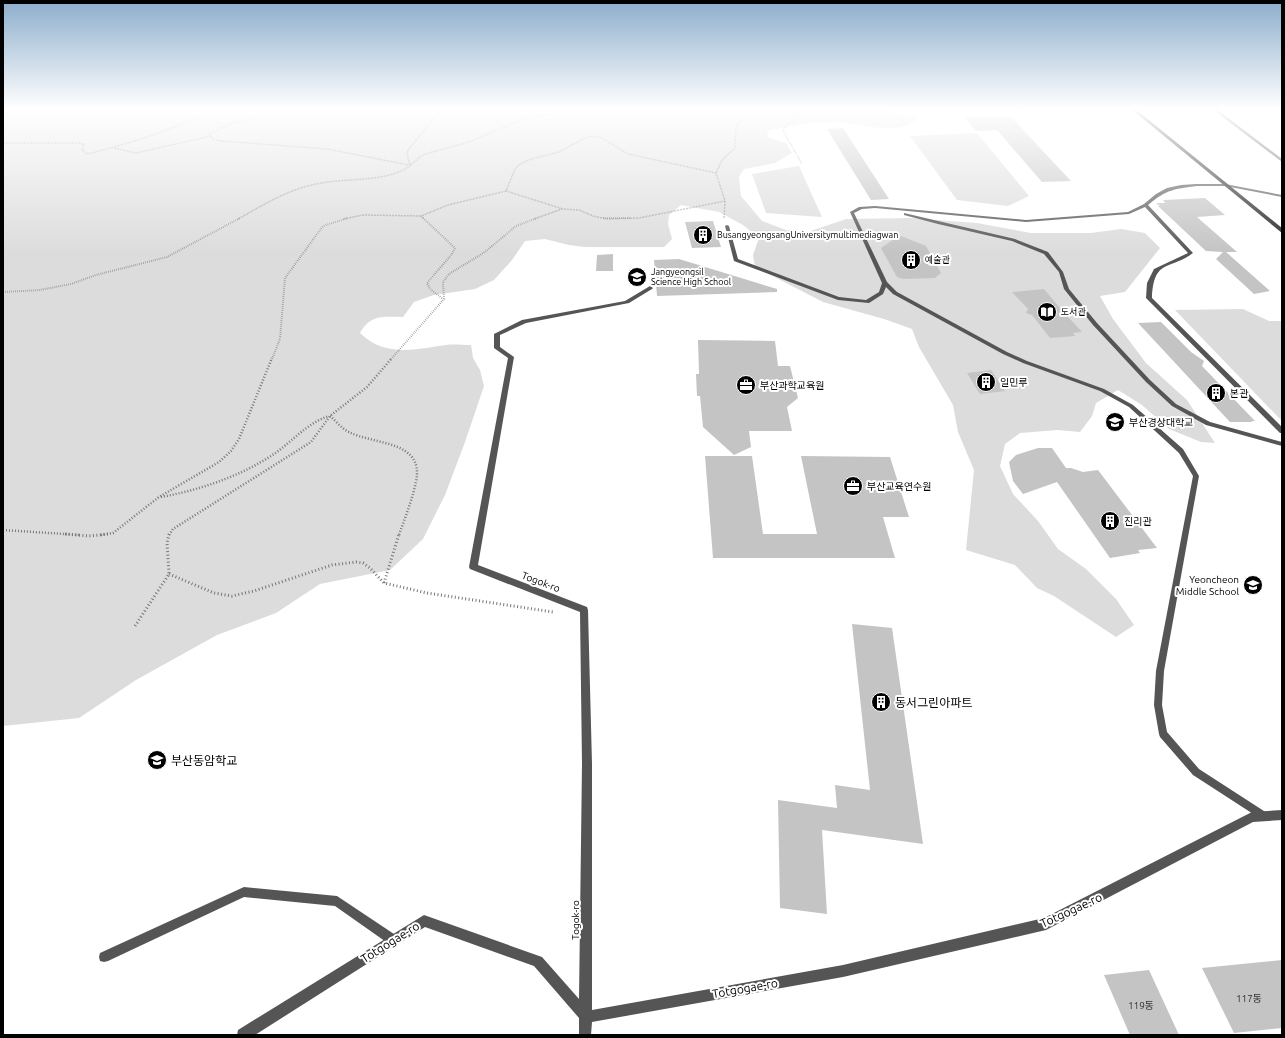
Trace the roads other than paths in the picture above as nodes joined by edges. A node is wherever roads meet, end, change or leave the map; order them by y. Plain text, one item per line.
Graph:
1 (1191, 156) edge
2 (1196, 185) joint
3 (1225, 185) junction
4 (1282, 196) edge
5 (1146, 205) junction
6 (891, 209) junction
7 (727, 226) road end
8 (1282, 231) edge
9 (885, 283) junction
10 (650, 288) dead end
11 (1282, 432) edge
12 (1282, 444) edge
13 (1282, 815) edge
14 (1264, 816) junction
15 (393, 940) junction
16 (104, 957) dead end
17 (586, 1017) junction
18 (243, 1035) edge
19 (585, 1035) edge

1 - 3 main road
2 - 3 street
2 - 5 lane
3 - 4 street
3 - 8 main road
5 - 6 lane
5 - 11 lane
6 - 9 lane
6 - 12 lane
7 - 9 lane
9 - 14 lane
10 - 17 street, Togok-ro
13 - 14 street, Totgogae-ro
14 - 17 street, Totgogae-ro
15 - 16 lane
15 - 17 street, Totgogae-ro
15 - 18 street, Totgogae-ro
17 - 19 street, Togok-ro

